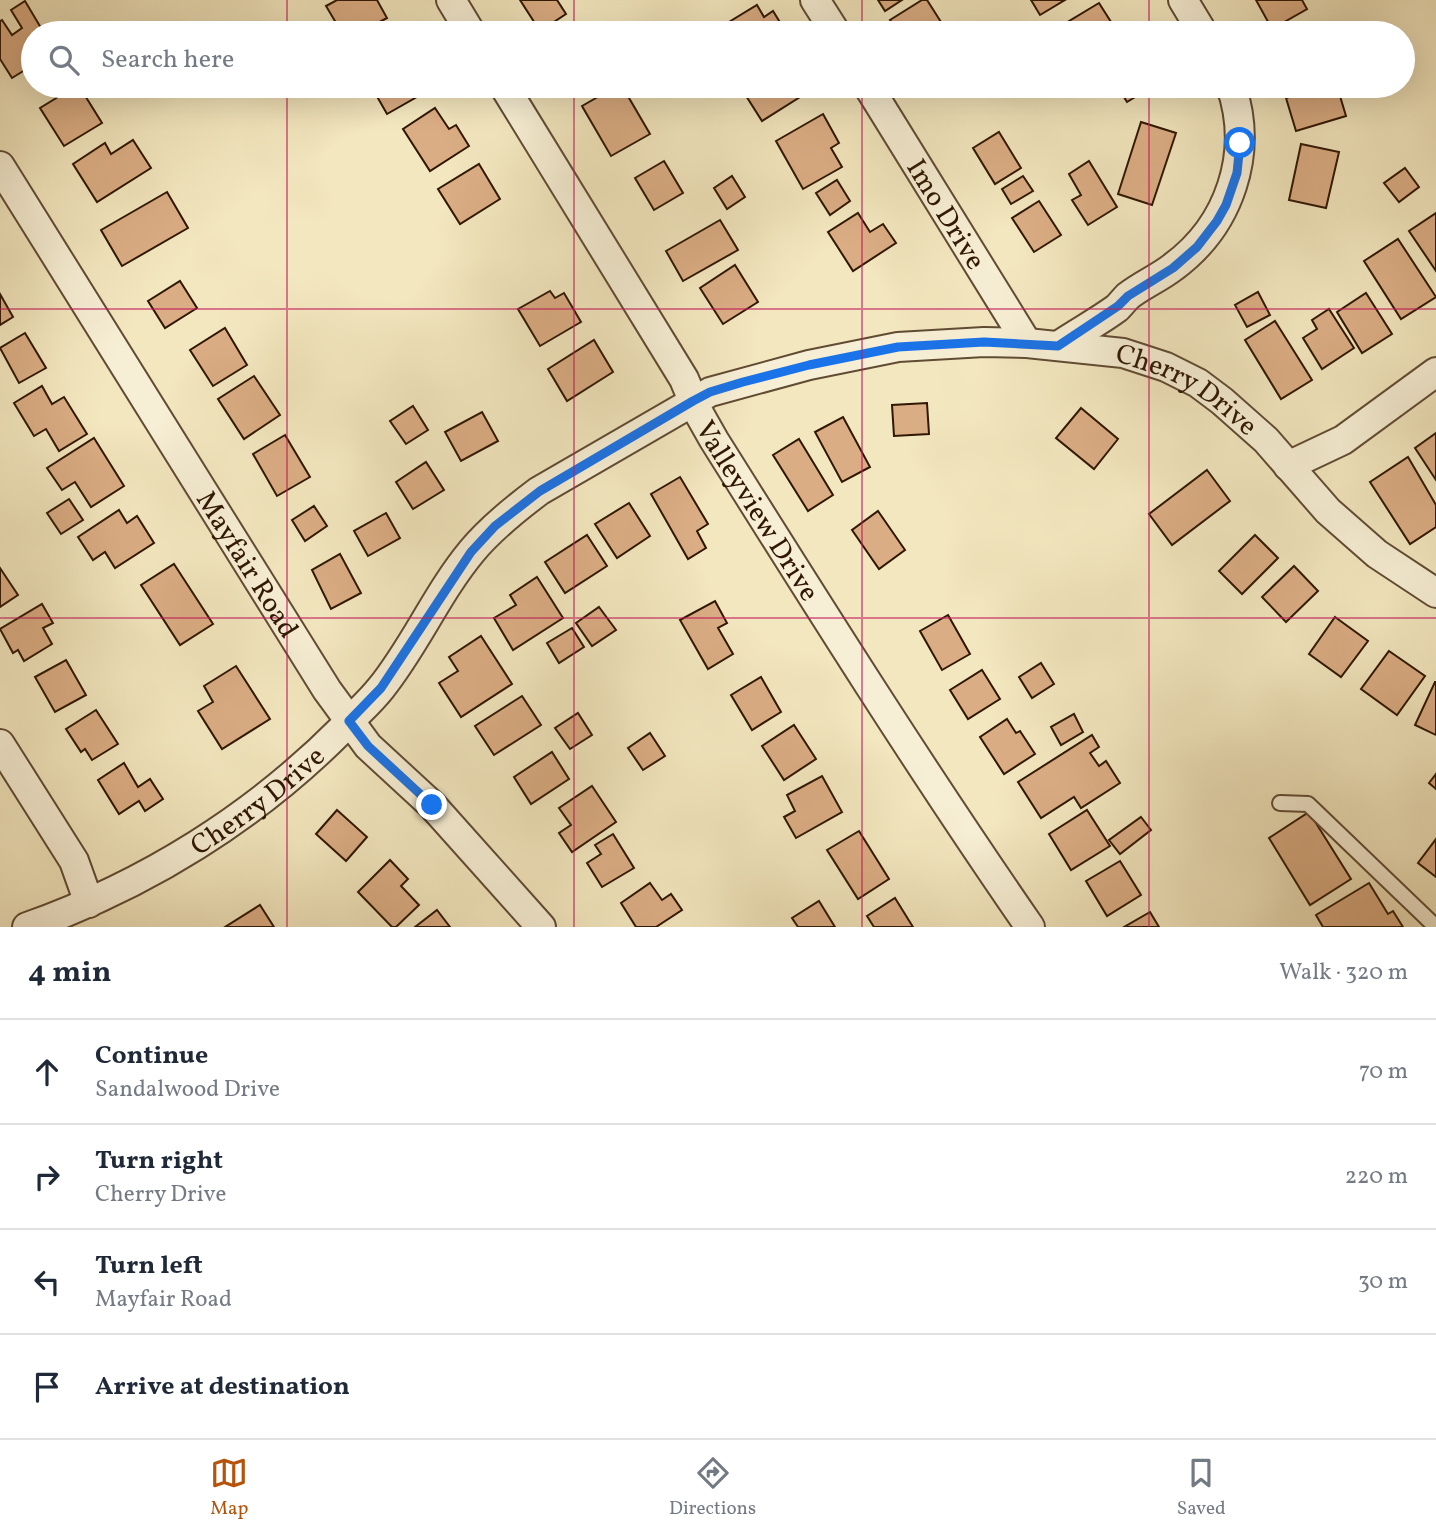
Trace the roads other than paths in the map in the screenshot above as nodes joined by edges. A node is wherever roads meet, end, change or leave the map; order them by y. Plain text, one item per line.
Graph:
1 (451, 0) edge
2 (815, 0) edge
3 (1183, 0) edge
4 (464, 21) edge
5 (828, 21) edge
6 (1196, 21) edge
7 (510, 98) edge
8 (875, 98) edge
9 (1234, 98) edge
10 (0, 166) edge
11 (1027, 343) junction
12 (1058, 346) junction
13 (1436, 372) edge
14 (693, 401) junction
15 (1287, 466) junction
16 (1436, 593) edge
17 (349, 721) junction
18 (0, 744) edge
19 (1280, 803) dead end
20 (89, 903) junction
21 (27, 927) edge
22 (541, 927) edge
23 (1030, 927) edge
24 (1436, 927) edge

1 - 4 street
2 - 5 street
3 - 6 street
7 - 14 street, Valleyview Drive
8 - 11 street, Imo Drive
9 - 12 street
10 - 17 street, Mayfair Road
11 - 12 street, Cherry Drive
11 - 14 street, Cherry Drive
12 - 15 street, Cherry Drive
13 - 15 street
14 - 17 street, Cherry Drive
14 - 23 street, Valleyview Drive
15 - 16 street, Cherry Drive
17 - 20 street, Cherry Drive
17 - 22 street, Mayfair Road
18 - 20 street
19 - 24 lane
20 - 21 street, Cherry Drive

